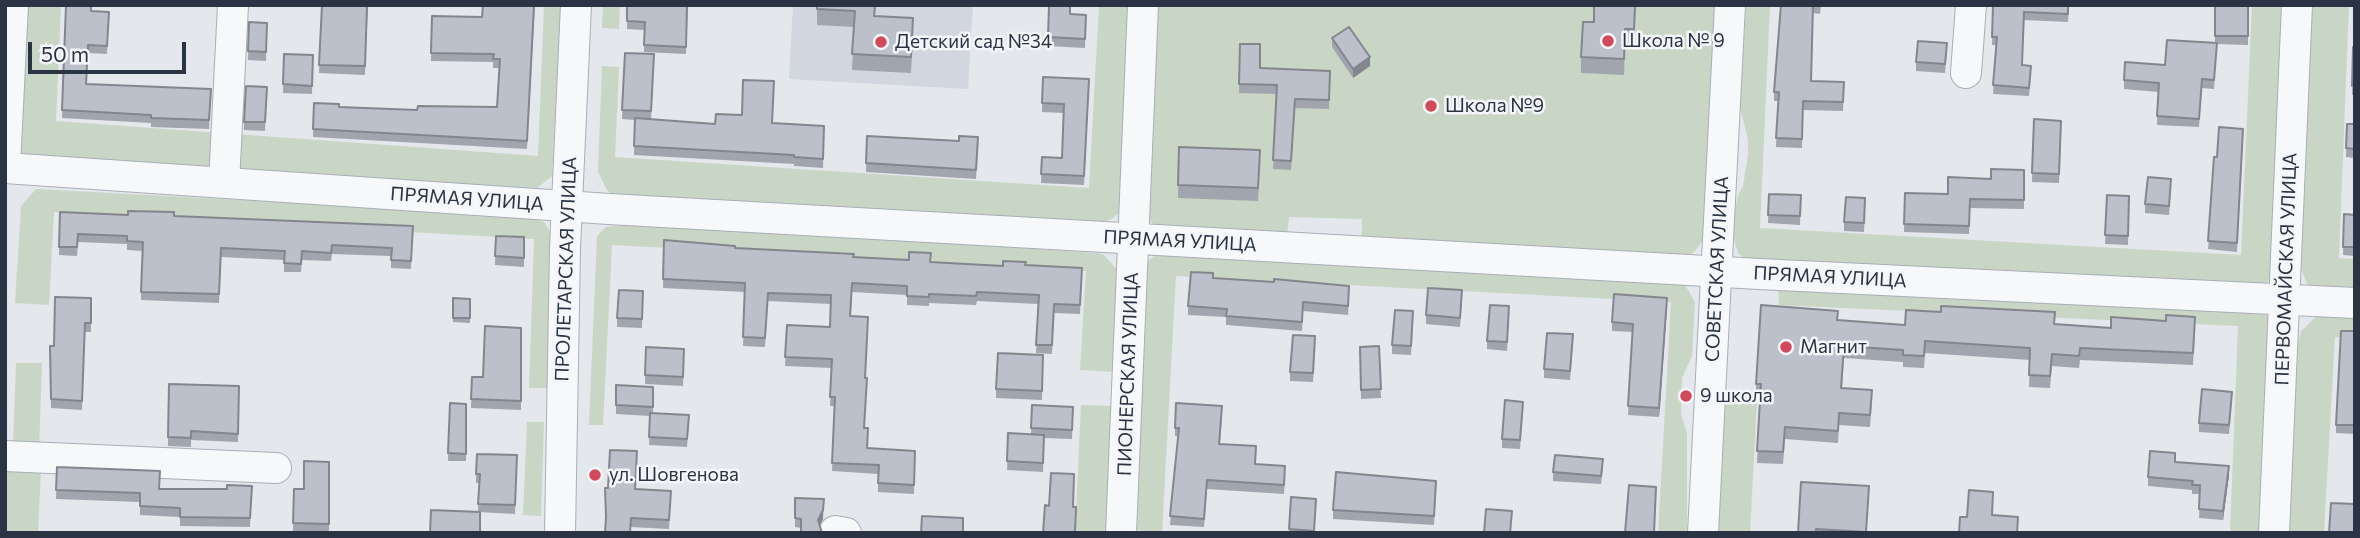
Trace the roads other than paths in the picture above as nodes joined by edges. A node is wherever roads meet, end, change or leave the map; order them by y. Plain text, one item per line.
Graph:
1 (13, 5) edge
2 (233, 5) edge
3 (576, 5) edge
4 (1143, 5) edge
5 (1730, 5) edge
6 (1971, 5) edge
7 (2297, 5) edge
8 (1966, 73) dead end
9 (5, 167) edge
10 (224, 183) junction
11 (568, 206) junction
12 (1133, 239) junction
13 (1717, 272) junction
14 (2284, 298) junction
15 (2355, 303) edge
16 (5, 456) edge
17 (276, 468) dead end
18 (559, 533) edge
19 (1121, 533) edge
20 (1703, 533) edge
21 (2274, 533) edge

1 - 9 street
2 - 10 street
3 - 11 street, ПРОЛЕТАРСКАЯ УЛИЦА
4 - 12 street, ПИОНЕРСКАЯ УЛИЦА
5 - 13 street, СОВЕТСКАЯ УЛИЦА
6 - 8 street
7 - 14 street, ПЕРВОМАЙСКАЯ УЛИЦА
9 - 10 street, ПРЯМАЯ УЛИЦА
10 - 11 street, ПРЯМАЯ УЛИЦА
11 - 12 street, ПРЯМАЯ УЛИЦА
11 - 18 street, ПРОЛЕТАРСКАЯ УЛИЦА
12 - 13 street, ПРЯМАЯ УЛИЦА
12 - 19 street, ПИОНЕРСКАЯ УЛИЦА
13 - 14 street, ПРЯМАЯ УЛИЦА
13 - 20 street, СОВЕТСКАЯ УЛИЦА
14 - 15 street, ПРЯМАЯ УЛИЦА
14 - 21 street, ПЕРВОМАЙСКАЯ УЛИЦА
16 - 17 street

